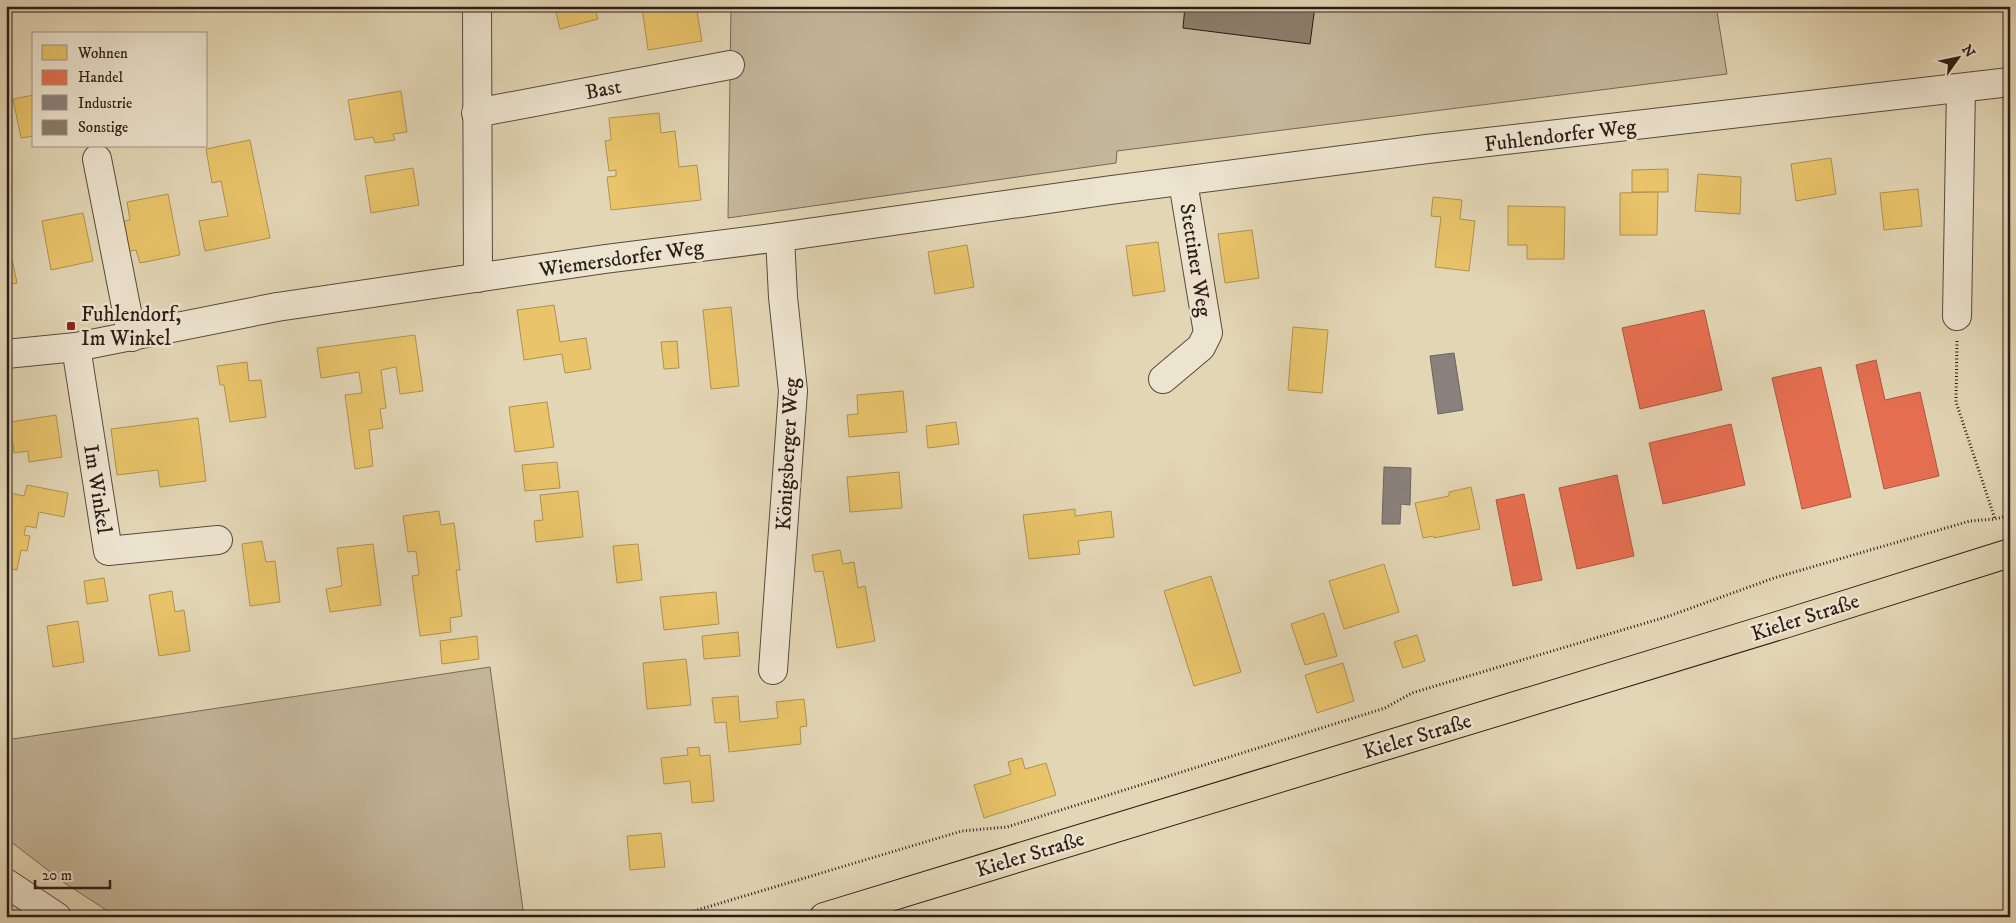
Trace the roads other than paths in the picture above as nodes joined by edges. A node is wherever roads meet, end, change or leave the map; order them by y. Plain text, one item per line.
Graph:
1 (477, 6) edge
2 (730, 65) dead end
3 (2010, 82) edge
4 (1961, 88) junction
5 (476, 113) junction
6 (97, 159) dead end
7 (1183, 182) junction
8 (1111, 190) joint
9 (780, 237) junction
10 (478, 278) junction
11 (1957, 316) road end
12 (132, 337) junction
13 (76, 347) junction
14 (6, 354) edge
15 (1163, 379) dead end
16 (218, 540) dead end
17 (2010, 553) edge
18 (773, 670) dead end
19 (6, 883) edge
20 (57, 917) edge
21 (824, 917) edge

1 - 5 street
2 - 5 street, Bast
3 - 4 street, Fuhlendorfer Weg
4 - 7 street, Fuhlendorfer Weg
4 - 11 street
5 - 10 street
6 - 12 street
7 - 8 street, Fuhlendorfer Weg
7 - 15 street, Stettiner Weg
8 - 9 street, Wiemersdorfer Weg
9 - 10 street, Wiemersdorfer Weg
9 - 18 street, Königsberger Weg
10 - 12 street, Wiemersdorfer Weg
12 - 13 street, Wiemersdorfer Weg
13 - 14 street, Wiemersdorfer Weg
13 - 16 street, Im Winkel
17 - 21 main road, Kieler Straße
19 - 20 street

